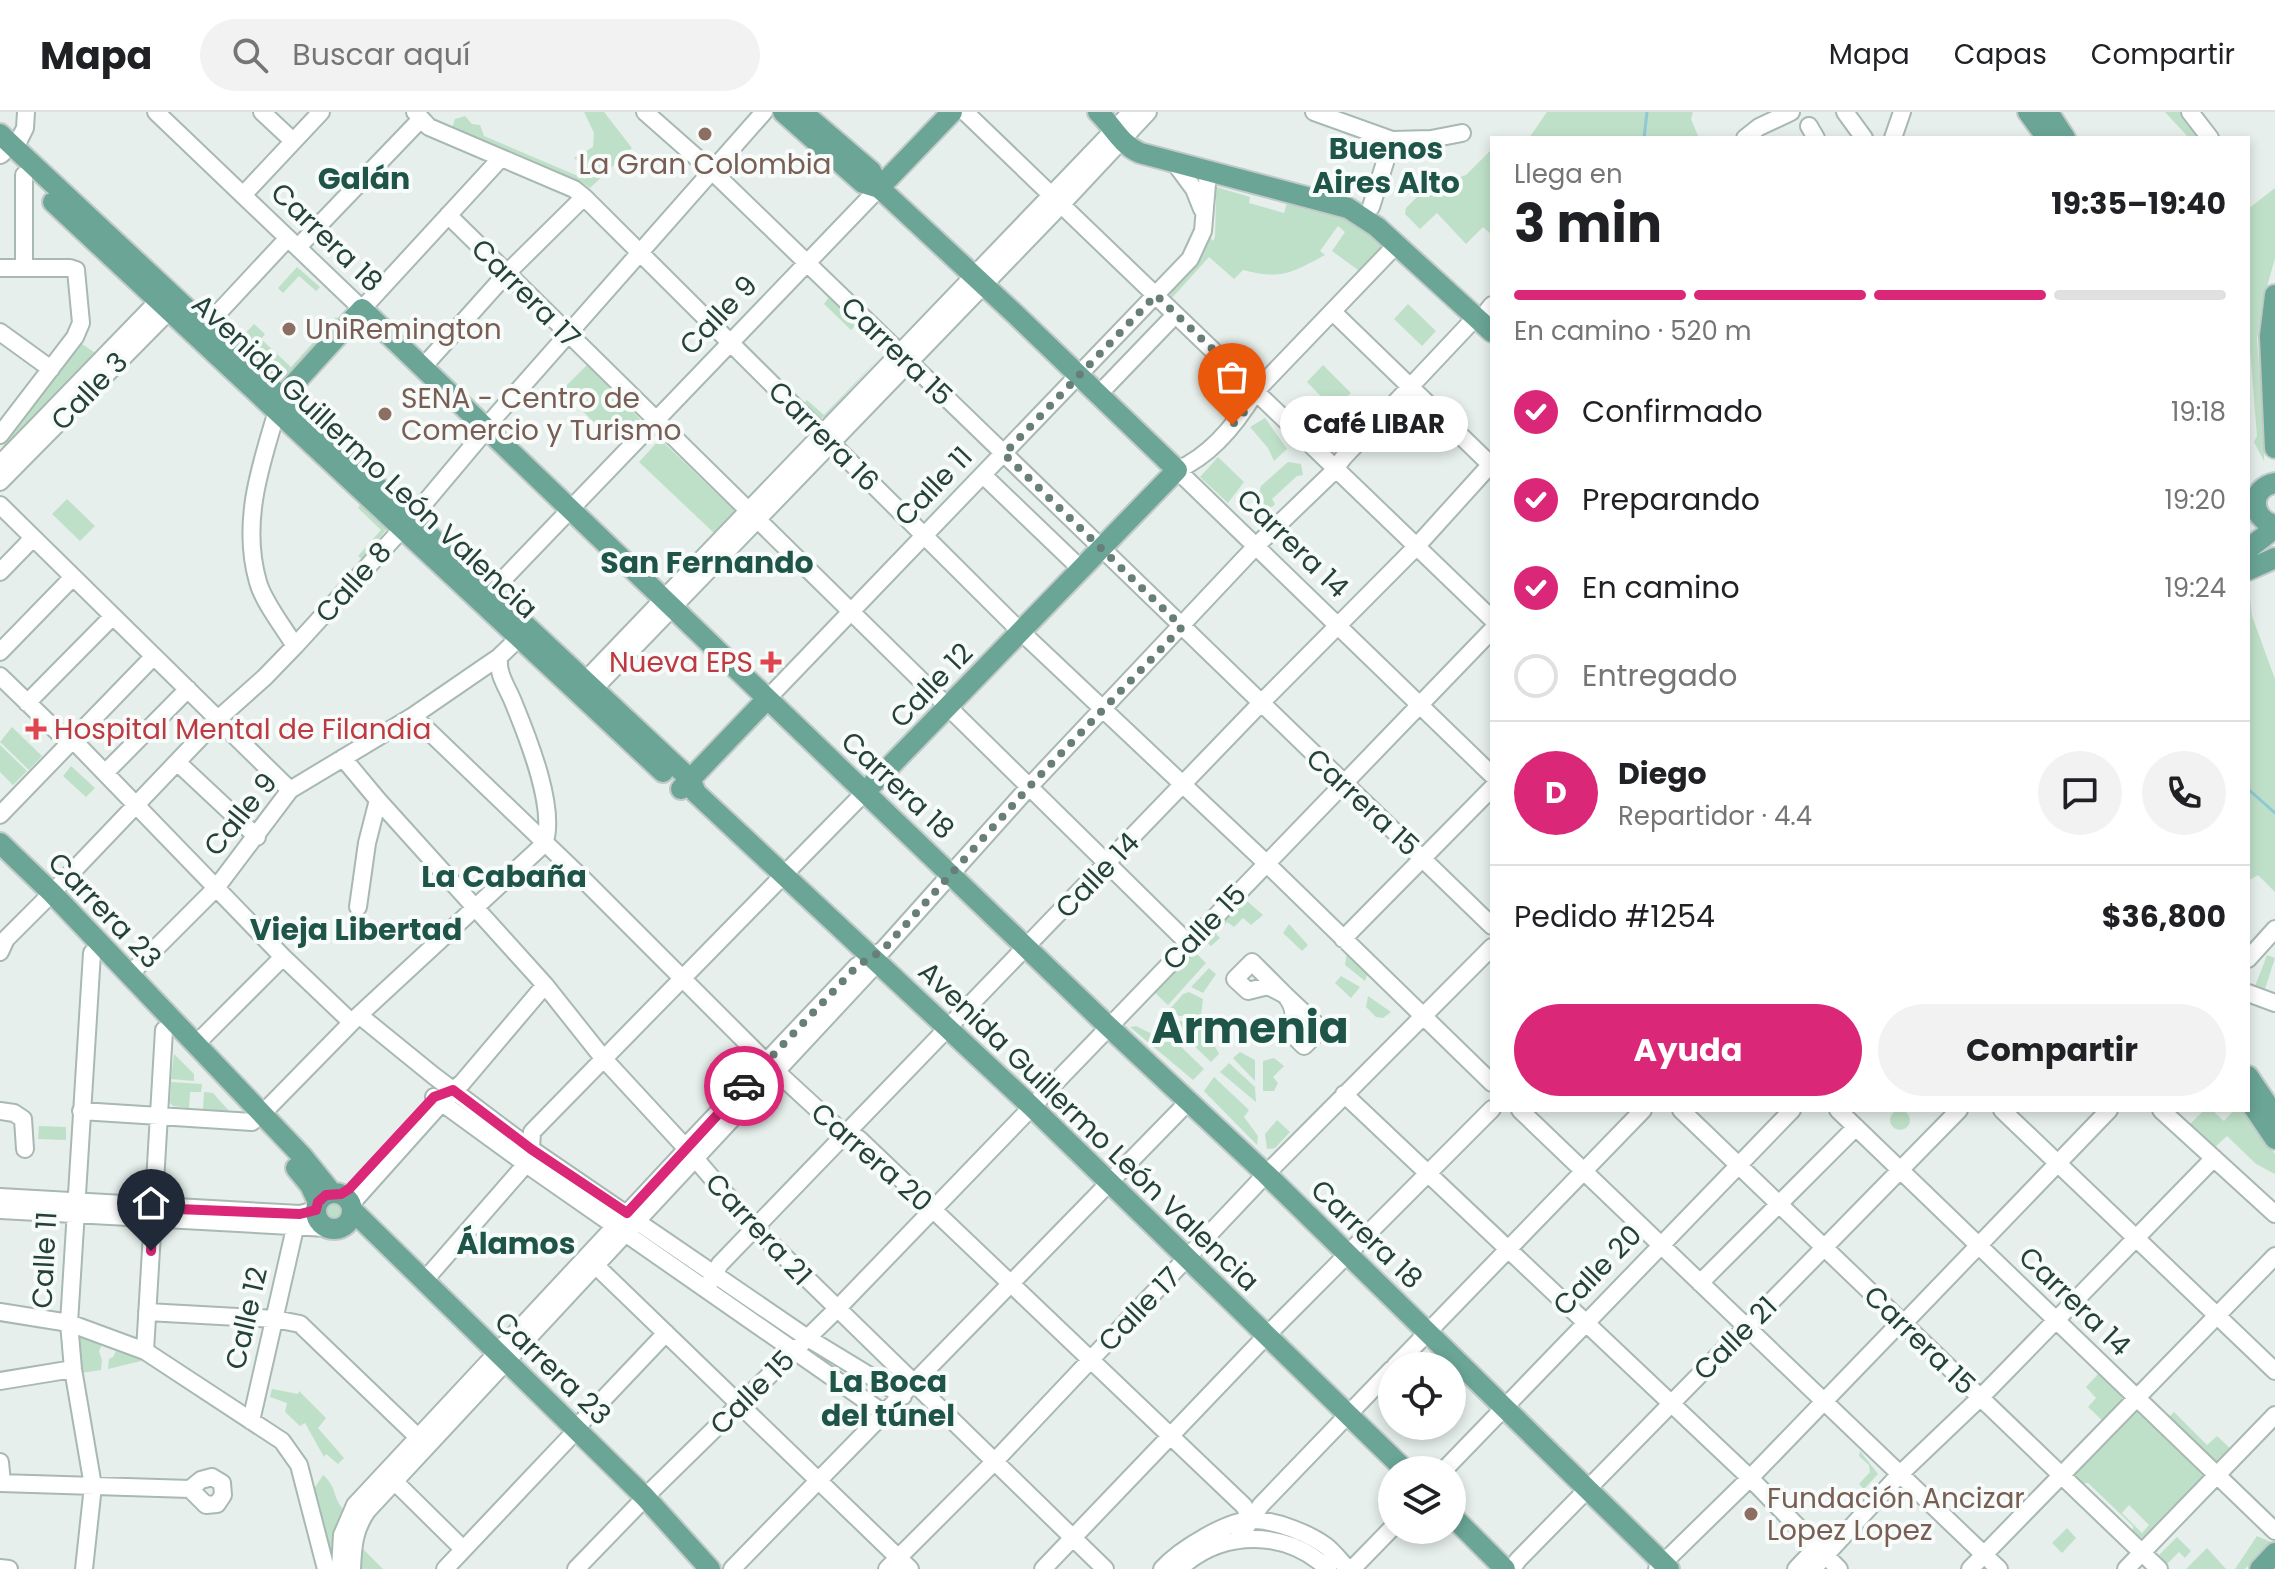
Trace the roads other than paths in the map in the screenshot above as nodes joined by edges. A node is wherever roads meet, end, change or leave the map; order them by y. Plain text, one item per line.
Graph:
1 (26, 112) edge
2 (156, 112) edge
3 (262, 112) edge
4 (321, 112) edge
5 (645, 112) edge
6 (764, 112) edge
7 (783, 112) edge
8 (802, 112) edge
9 (952, 112) edge
10 (965, 112) edge
11 (1148, 112) edge
12 (1314, 112) edge
13 (1791, 112) edge
14 (1845, 112) edge
15 (1902, 112) edge
16 (2028, 112) edge
17 (2048, 112) edge
18 (2190, 112) edge
19 (417, 116) edge
20 (1117, 125) edge
21 (1462, 133) dead end
22 (1748, 136) edge
23 (1863, 136) edge
24 (1894, 136) edge
25 (2046, 136) edge
26 (2064, 136) edge
27 (2208, 136) edge
28 (1392, 140) junction
29 (293, 141) junction
30 (3, 149) edge
31 (501, 158) junction
32 (1174, 162) junction
33 (713, 172) junction
34 (1208, 172) junction
35 (24, 175) junction
36 (879, 188) junction
37 (243, 195) junction
38 (584, 197) junction
39 (1057, 200) junction
40 (1371, 207) junction
41 (1203, 212) junction
42 (448, 215) junction
43 (293, 242) junction
44 (1397, 244) junction
45 (640, 252) junction
46 (806, 265) junction
47 (0, 268) edge
48 (24, 268) junction
49 (507, 273) junction
50 (133, 277) junction
51 (979, 280) junction
52 (1156, 295) junction
53 (2275, 295) edge
54 (169, 304) junction
55 (362, 309) junction
56 (1333, 312) junction
57 (1487, 312) edge
58 (1175, 315) junction
59 (138, 322) junction
60 (206, 326) junction
61 (0, 332) edge
62 (567, 334) junction
63 (730, 343) junction
64 (903, 357) junction
65 (423, 367) junction
66 (51, 369) junction
67 (1077, 375) junction
68 (1410, 388) junction
69 (1256, 391) junction
70 (1098, 395) junction
71 (279, 404) junction
72 (656, 420) junction
73 (486, 427) junction
74 (0, 435) edge
75 (826, 438) junction
76 (2275, 448) edge
77 (1004, 454) junction
78 (1490, 463) edge
79 (0, 464) edge
80 (1490, 467) edge
81 (1336, 469) junction
82 (1177, 470) junction
83 (983, 475) junction
84 (2250, 476) edge
85 (0, 482) edge
86 (2272, 483) edge
87 (0, 505) edge
88 (572, 508) junction
89 (752, 515) junction
90 (407, 523) junction
91 (2256, 525) edge
92 (924, 536) junction
93 (33, 538) junction
94 (1256, 546) junction
95 (1416, 547) junction
96 (1101, 549) junction
97 (2275, 558) edge
98 (1081, 569) junction
99 (2250, 569) edge
100 (0, 572) edge
101 (73, 577) junction
102 (491, 592) junction
103 (669, 602) junction
104 (850, 611) junction
105 (113, 616) junction
106 (1490, 617) edge
107 (1339, 626) junction
108 (1182, 627) junction
109 (1022, 632) junction
110 (1490, 632) edge
111 (524, 633) junction
112 (295, 646) junction
113 (0, 652) edge
114 (153, 657) junction
115 (499, 657) junction
116 (0, 676) edge
117 (188, 689) junction
118 (585, 690) junction
119 (767, 699) junction
120 (27, 703) junction
121 (1260, 704) junction
122 (1419, 704) junction
123 (948, 708) junction
124 (1104, 709) junction
125 (413, 716) junction
126 (218, 719) junction
127 (74, 741) junction
128 (343, 758) junction
129 (177, 762) junction
130 (105, 773) junction
131 (1490, 773) edge
132 (1342, 784) junction
133 (1184, 785) junction
134 (689, 787) junction
135 (1029, 787) junction
136 (290, 790) junction
137 (1490, 790) edge
138 (865, 792) junction
139 (378, 800) junction
140 (136, 805) junction
141 (0, 815) edge
142 (257, 837) junction
143 (0, 843) edge
144 (544, 844) junction
145 (1422, 858) junction
146 (0, 859) edge
147 (1106, 863) junction
148 (1270, 867) junction
149 (950, 873) junction
150 (787, 875) junction
151 (216, 888) junction
152 (48, 897) junction
153 (358, 907) dead end
154 (475, 907) junction
155 (1490, 924) edge
156 (2275, 929) edge
157 (1343, 939) junction
158 (1188, 943) junction
159 (1027, 947) junction
160 (1490, 949) edge
161 (0, 952) edge
162 (92, 953) junction
163 (283, 957) junction
164 (2250, 957) edge
165 (875, 960) junction
166 (129, 975) junction
167 (683, 979) junction
168 (545, 985) junction
169 (2250, 994) edge
170 (1409, 1003) junction
171 (2275, 1003) edge
172 (1423, 1017) junction
173 (357, 1018) junction
174 (1108, 1026) junction
175 (949, 1027) junction
176 (164, 1030) junction
177 (1401, 1039) junction
178 (196, 1044) junction
179 (603, 1058) junction
180 (771, 1067) junction
181 (2250, 1079) edge
182 (1490, 1081) edge
183 (453, 1090) junction
184 (1344, 1094) junction
185 (438, 1100) junction
186 (1189, 1101) junction
187 (2250, 1102) edge
188 (1031, 1106) junction
189 (0, 1111) edge
190 (81, 1111) junction
191 (1490, 1111) edge
192 (1522, 1112) edge
193 (1641, 1112) edge
194 (1683, 1112) edge
195 (1790, 1112) edge
196 (1840, 1112) edge
197 (1957, 1112) edge
198 (2004, 1112) edge
199 (2107, 1112) edge
200 (2163, 1112) edge
201 (158, 1115) junction
202 (2275, 1116) edge
203 (257, 1118) junction
204 (1856, 1127) junction
205 (848, 1132) junction
206 (2275, 1139) edge
207 (25, 1149) dead end
208 (691, 1154) junction
209 (529, 1157) junction
210 (2214, 1158) junction
211 (2056, 1163) junction
212 (1738, 1165) junction
213 (1584, 1171) junction
214 (1901, 1171) junction
215 (1429, 1172) junction
216 (1266, 1174) junction
217 (1110, 1182) junction
218 (0, 1197) edge
219 (1778, 1205) junction
220 (76, 1208) junction
221 (336, 1208) junction
222 (0, 1210) edge
223 (932, 1210) junction
224 (153, 1214) junction
225 (2275, 1214) edge
226 (633, 1217) junction
227 (295, 1228) junction
228 (755, 1228) junction
229 (620, 1230) junction
230 (2136, 1239) junction
231 (1660, 1244) junction
232 (1977, 1246) junction
233 (1509, 1247) junction
234 (1824, 1247) junction
235 (1348, 1254) junction
236 (2275, 1256) edge
237 (1187, 1259) junction
238 (591, 1261) junction
239 (424, 1281) junction
240 (709, 1282) junction
241 (1700, 1283) junction
242 (1011, 1284) junction
243 (837, 1309) junction
244 (0, 1312) edge
245 (147, 1312) junction
246 (2217, 1315) junction
247 (275, 1319) junction
248 (2056, 1321) junction
249 (1585, 1322) junction
250 (69, 1323) junction
251 (1903, 1324) junction
252 (1746, 1327) junction
253 (1428, 1332) junction
254 (666, 1333) junction
255 (1267, 1335) junction
256 (806, 1337) junction
257 (145, 1351) junction
258 (793, 1351) junction
259 (1409, 1352) edge
260 (1089, 1360) junction
261 (498, 1361) junction
262 (73, 1369) junction
263 (2275, 1371) edge
264 (0, 1381) edge
265 (1378, 1384) edge
266 (908, 1391) junction
267 (1979, 1398) junction
268 (2137, 1398) junction
269 (1824, 1402) junction
270 (1671, 1403) junction
271 (740, 1405) junction
272 (1504, 1409) junction
273 (885, 1414) junction
274 (1349, 1414) junction
275 (2275, 1415) edge
276 (251, 1421) junction
277 (572, 1434) junction
278 (1169, 1437) junction
279 (423, 1442) junction
280 (1391, 1456) edge
281 (1458, 1456) edge
282 (995, 1461) junction
283 (0, 1462) edge
284 (2218, 1474) junction
285 (1899, 1475) junction
286 (2060, 1476) junction
287 (390, 1477) junction
288 (1750, 1478) junction
289 (819, 1481) junction
290 (1, 1483) edge
291 (93, 1486) junction
292 (194, 1489) dead end
293 (1588, 1489) junction
294 (641, 1501) junction
295 (361, 1508) junction
296 (1251, 1519) junction
297 (1466, 1530) edge
298 (2275, 1531) edge
299 (1073, 1537) junction
300 (1238, 1539) junction
301 (1378, 1542) edge
302 (463, 1549) junction
303 (1821, 1551) junction
304 (2142, 1552) junction
305 (2275, 1553) edge
306 (1984, 1555) junction
307 (898, 1565) edge
308 (1663, 1567) edge
309 (0, 1568) edge
310 (9, 1569) edge
311 (84, 1569) edge
312 (326, 1569) edge
313 (340, 1569) edge
314 (352, 1569) edge
315 (445, 1569) edge
316 (576, 1569) edge
317 (693, 1569) edge
318 (710, 1569) edge
319 (732, 1569) edge
320 (1043, 1569) edge
321 (1105, 1569) edge
322 (1162, 1569) edge
323 (1179, 1569) edge
324 (1328, 1569) edge
325 (1350, 1569) edge
326 (1505, 1569) edge
327 (1512, 1569) edge
328 (1796, 1569) edge
329 (1813, 1569) edge
330 (1839, 1569) edge
331 (1970, 1569) edge
332 (1999, 1569) edge
333 (2126, 1569) edge
334 (2159, 1569) edge
335 (2260, 1569) edge

1 - 30 street
2 - 37 street, Carrera 18
3 - 29 street
4 - 29 street
5 - 33 street, Carrera 15
6 - 33 street, Calle 8
7 - 36 main road, Carrera 14
8 - 36 main road, Carrera 14
9 - 36 main road, Calle 9
10 - 39 street
11 - 20 street
12 - 28 street
13 - 22 street
14 - 23 street
15 - 24 street
16 - 25 main road
17 - 26 main road
18 - 27 street
19 - 31 street, Carrera 16
19 - 43 street
20 - 32 main road
20 - 39 street
20 - 40 main road
21 - 28 street
28 - 40 street
29 - 37 street
30 - 35 main road, Avenida Guillermo León Valencia
30 - 54 main road, Avenida Guillermo León Valencia
31 - 38 street, Carrera 16
31 - 42 street
32 - 34 main road
32 - 41 street
33 - 45 street, Calle 8
33 - 46 street, Carrera 15
34 - 41 street, Calle 11
34 - 44 main road
35 - 48 street
35 - 50 main road, Avenida Guillermo León Valencia
36 - 46 street, Calle 9
36 - 51 main road, Carrera 14
37 - 43 street, Carrera 18
38 - 45 street, Carrera 16
38 - 49 street
39 - 51 street
39 - 52 street
40 - 57 main road
41 - 52 street, Calle 11
42 - 49 street, Carrera 17
42 - 55 street
43 - 55 street, Carrera 18
43 - 60 street
44 - 56 street, Calle 12
44 - 57 main road
45 - 62 street, Calle 8
45 - 63 street, Carrera 16
46 - 63 street, Calle 9
46 - 64 street, Carrera 15
47 - 48 street
48 - 66 street, Calle 3
49 - 62 street, Carrera 17
49 - 65 street
50 - 54 main road, Avenida Guillermo León Valencia
50 - 59 street
51 - 64 street
51 - 67 main road, Carrera 14
52 - 58 street
52 - 67 street, Calle 11
53 - 76 main road
54 - 59 street, Calle 3
54 - 60 main road, Avenida Guillermo León Valencia
54 - 71 main road, Avenida Guillermo León Valencia
54 - 85 street, Calle 3
55 - 65 main road, Carrera 18
55 - 71 main road
56 - 68 street
56 - 69 street, Calle 12
57 - 68 street
58 - 69 street
58 - 70 street
59 - 79 street, Calle 3
60 - 71 main road, Avenida Guillermo León Valencia
61 - 66 street
62 - 72 street, Carrera 17
62 - 73 street, Calle 8
63 - 72 street, Calle 9
63 - 75 street, Carrera 16
64 - 75 street
64 - 77 street, Carrera 15
65 - 73 main road, Carrera 18
66 - 74 street, Calle 3
67 - 70 main road, Carrera 14
67 - 77 street, Calle 11
68 - 78 street
68 - 81 street
69 - 81 street
69 - 82 street, Calle 12
70 - 82 main road, Carrera 14
71 - 90 main road, Avenida Guillermo León Valencia
71 - 112 street
72 - 88 street, Calle 9
72 - 89 street, Carrera 17
73 - 88 main road, Carrera 18
73 - 90 street, Calle 8
75 - 89 street
75 - 92 street, Carrera 16
77 - 83 street, Calle 11
77 - 96 street, Carrera 15
80 - 95 street, Calle 14
81 - 94 street
81 - 95 street
82 - 94 street, Carrera 14
82 - 96 main road, Calle 12
83 - 92 street, Calle 11
83 - 98 street
84 - 86 main road
86 - 91 main road
87 - 93 street
88 - 102 street, Calle 9
88 - 103 main road, Carrera 18
89 - 103 street
89 - 104 street, Carrera 17
90 - 102 main road, Avenida Guillermo León Valencia
90 - 111 main road, Avenida Guillermo León Valencia
90 - 112 street, Calle 8
92 - 104 street, Calle 11
92 - 109 street, Carrera 16
93 - 100 street
93 - 101 street
94 - 107 street, Carrera 14
94 - 108 street
95 - 106 street
95 - 107 street, Calle 14
96 - 98 main road, Calle 12
96 - 108 street, Carrera 15
97 - 99 main road
98 - 109 main road, Calle 12
101 - 105 street
101 - 113 street
102 - 111 main road, Avenida Guillermo León Valencia
103 - 118 street
103 - 119 main road, Carrera 18
104 - 119 street, Calle 11
104 - 123 street, Carrera 17
105 - 114 street
105 - 120 street
107 - 121 street, Calle 14
107 - 122 street, Carrera 14
108 - 121 street, Carrera 15
108 - 124 street
109 - 123 main road, Calle 12
109 - 124 street, Carrera 16
110 - 122 street, Calle 15
111 - 115 street, Calle 9
111 - 118 main road, Avenida Guillermo León Valencia
112 - 126 street, Calle 8
114 - 117 street
114 - 127 street
115 - 125 street, Calle 9
115 - 144 street
116 - 120 street
117 - 126 street
117 - 130 street
118 - 134 main road, Avenida Guillermo León Valencia
119 - 134 main road, Calle 11
119 - 138 main road, Carrera 18
120 - 127 street
121 - 132 street, Carrera 15
121 - 133 street, Calle 14
122 - 131 street, Carrera 14
122 - 132 street, Calle 15
123 - 135 street, Carrera 17
123 - 138 main road, Calle 12
124 - 133 street, Carrera 16
124 - 135 street
125 - 128 street, Calle 9
125 - 144 street, Carrera 20
126 - 129 street, Calle 8
126 - 136 street
127 - 130 street
127 - 141 street
128 - 136 street, Calle 9
128 - 139 street, Carrera 21
129 - 140 street, Calle 8
129 - 142 street
130 - 140 street
132 - 145 street, Carrera 15
132 - 148 street, Calle 15
133 - 147 street, Calle 14
133 - 148 street, Carrera 16
134 - 150 main road, Avenida Guillermo León Valencia
135 - 147 street, Carrera 17
135 - 149 street
136 - 142 street, Calle 9
137 - 145 street
138 - 149 main road, Carrera 18
138 - 150 street, Calle 12
139 - 153 street
139 - 154 street, Carrera 21
140 - 151 street
140 - 152 street, Calle 8
142 - 151 street, Calle 9
143 - 152 main road, Carrera 23
144 - 154 street
144 - 167 street, Carrera 20
145 - 155 street, Carrera 15
145 - 157 street
146 - 152 main road, Carrera 23
147 - 158 street, Carrera 17
147 - 159 street, Calle 14
148 - 157 street, Carrera 16
148 - 158 street, Calle 15
149 - 159 main road, Carrera 18
149 - 165 street
150 - 165 main road, Avenida Guillermo León Valencia
150 - 167 street, Calle 12
151 - 163 street
151 - 166 street, Calle 9
152 - 161 street, Calle 8
152 - 162 main road, Carrera 23
152 - 166 main road, Carrera 23
154 - 168 street, Carrera 21
154 - 173 street
156 - 164 street
157 - 170 street, Carrera 16
158 - 174 street, Calle 15
159 - 174 main road, Carrera 18
159 - 175 street, Calle 14
160 - 172 street, Calle 17
162 - 176 main road, Carrera 23
162 - 190 street, Calle 11
163 - 173 street
163 - 178 street
165 - 175 main road, Avenida Guillermo León Valencia
165 - 180 street
166 - 178 main road, Carrera 23
167 - 179 street, Calle 12
167 - 180 street, Carrera 20
168 - 179 street, Carrera 21
168 - 183 street
169 - 171 street
170 - 172 street, Carrera 16
170 - 177 street
172 - 177 street, Calle 17
172 - 182 street, Carrera 16
173 - 183 street
173 - 203 street
174 - 186 main road, Carrera 18
174 - 188 street, Calle 15
175 - 188 main road, Avenida Guillermo León Valencia
175 - 205 street, Calle 14
176 - 201 street
176 - 203 main road, Carrera 23
177 - 184 street, Calle 17
178 - 203 main road, Carrera 23
179 - 208 street, Carrera 21
179 - 209 street, Calle 12
180 - 205 street, Carrera 20
180 - 208 street
181 - 202 main road
183 - 185 street
183 - 209 street
184 - 215 street
184 - 216 street, Calle 17
185 - 209 street
185 - 221 street
186 - 216 main road, Carrera 18
186 - 217 street
187 - 206 main road
188 - 217 main road, Avenida Guillermo León Valencia
188 - 223 street, Calle 15
189 - 207 street
190 - 201 street
190 - 220 street, Calle 11
191 - 215 street
192 - 213 street
193 - 213 street
194 - 212 street, Carrera 15
195 - 212 street, Calle 20
196 - 204 street, Carrera 14
197 - 214 street, Calle 21
198 - 211 street
199 - 211 street
200 - 210 street
201 - 203 street
201 - 224 street
203 - 221 main road, Carrera 23
204 - 214 street, Carrera 14
204 - 219 street
205 - 223 street, Carrera 20
205 - 228 street, Calle 14
208 - 226 street
208 - 228 street, Carrera 21
209 - 226 street
209 - 229 street
209 - 239 street, Calle 12
210 - 225 street
210 - 230 street
211 - 230 street
211 - 232 street
212 - 219 street, Carrera 15
212 - 231 street, Calle 20
213 - 231 street
213 - 233 street
214 - 232 street, Carrera 14
214 - 234 street, Calle 21
215 - 233 street
215 - 235 street
216 - 235 main road, Carrera 18
216 - 237 street, Calle 17
217 - 237 main road, Avenida Guillermo León Valencia
217 - 242 street
218 - 220 street
219 - 234 street, Carrera 15
219 - 241 street
220 - 222 street
220 - 224 street
220 - 250 street, Calle 11
221 - 224 street
221 - 227 street
221 - 239 main road, Carrera 23
221 - 261 main road, Carrera 23
223 - 242 street, Carrera 20
223 - 243 street, Calle 15
224 - 227 street
224 - 245 street
226 - 229 street
226 - 240 street
227 - 247 street, Calle 12
228 - 240 street, Calle 14
228 - 243 street, Carrera 21
229 - 238 street
229 - 240 street
230 - 246 street
230 - 248 street
231 - 241 street
231 - 249 street, Calle 20
232 - 248 street, Carrera 14
232 - 251 street
233 - 249 street
233 - 253 street
234 - 251 street, Carrera 15
234 - 252 street, Calle 21
235 - 253 main road, Carrera 18
235 - 255 street
236 - 246 street
237 - 255 main road, Avenida Guillermo León Valencia
237 - 260 street, Calle 17
238 - 254 street
238 - 261 street
239 - 261 main road, Carrera 23
240 - 256 street
240 - 258 street
241 - 252 street
242 - 260 street, Carrera 20
242 - 266 street
243 - 256 street, Calle 15
243 - 266 street, Carrera 21
244 - 250 street
245 - 247 street
245 - 257 street
246 - 263 street
246 - 268 street
247 - 276 street, Calle 12
247 - 279 street
248 - 267 street
248 - 268 street, Carrera 14
249 - 270 street
249 - 272 street, Calle 20
250 - 257 street
250 - 262 street, Calle 11
251 - 267 street, Carrera 15
251 - 269 street
252 - 269 street
252 - 270 street, Calle 21
253 - 259 street
253 - 272 main road, Carrera 18
254 - 271 street
254 - 277 street
255 - 274 main road, Avenida Guillermo León Valencia
255 - 278 street
256 - 258 street, Calle 15
256 - 266 street
257 - 276 street
258 - 271 street, Calle 15
258 - 273 street
260 - 278 street, Carrera 20
260 - 282 street, Calle 17
261 - 277 main road, Carrera 23
261 - 279 street
262 - 264 street
262 - 291 street, Calle 11
265 - 274 street
266 - 273 street
266 - 282 street, Carrera 21
267 - 285 street
267 - 286 street, Carrera 15
268 - 284 street, Carrera 14
268 - 286 street
269 - 285 street
269 - 288 street
270 - 288 street
270 - 293 street, Calle 21
271 - 289 street
271 - 294 street, Calle 15
272 - 281 street, Calle 20
272 - 293 main road, Carrera 18
273 - 289 street
274 - 280 main road, Avenida Guillermo León Valencia
274 - 296 street
275 - 284 street
276 - 312 street
277 - 294 main road, Carrera 23
277 - 302 street
278 - 296 street, Carrera 20
278 - 299 street
279 - 287 street
282 - 299 street, Carrera 21
282 - 307 street, Calle 17
283 - 290 street
284 - 298 street, Carrera 14
284 - 304 street
285 - 303 street
285 - 306 street
286 - 304 street, Carrera 15
286 - 306 street
287 - 295 street
287 - 302 street
288 - 303 street
288 - 308 street
289 - 307 street
289 - 319 street
290 - 291 street
291 - 292 street
291 - 311 street, Calle 11
293 - 308 main road, Carrera 18
293 - 327 street, Calle 21
294 - 316 street, Calle 15
294 - 317 main road, Carrera 23
294 - 318 main road, Carrera 23
295 - 313 street
295 - 314 street
296 - 300 street
296 - 322 street
296 - 325 street
297 - 326 main road
299 - 320 street
299 - 321 street, Carrera 21
300 - 323 street
300 - 324 street
301 - 325 street
302 - 315 street
303 - 328 street
303 - 329 street
303 - 330 street
304 - 333 street
304 - 334 street, Carrera 15
305 - 335 main road
306 - 331 street
306 - 332 street
309 - 310 street

